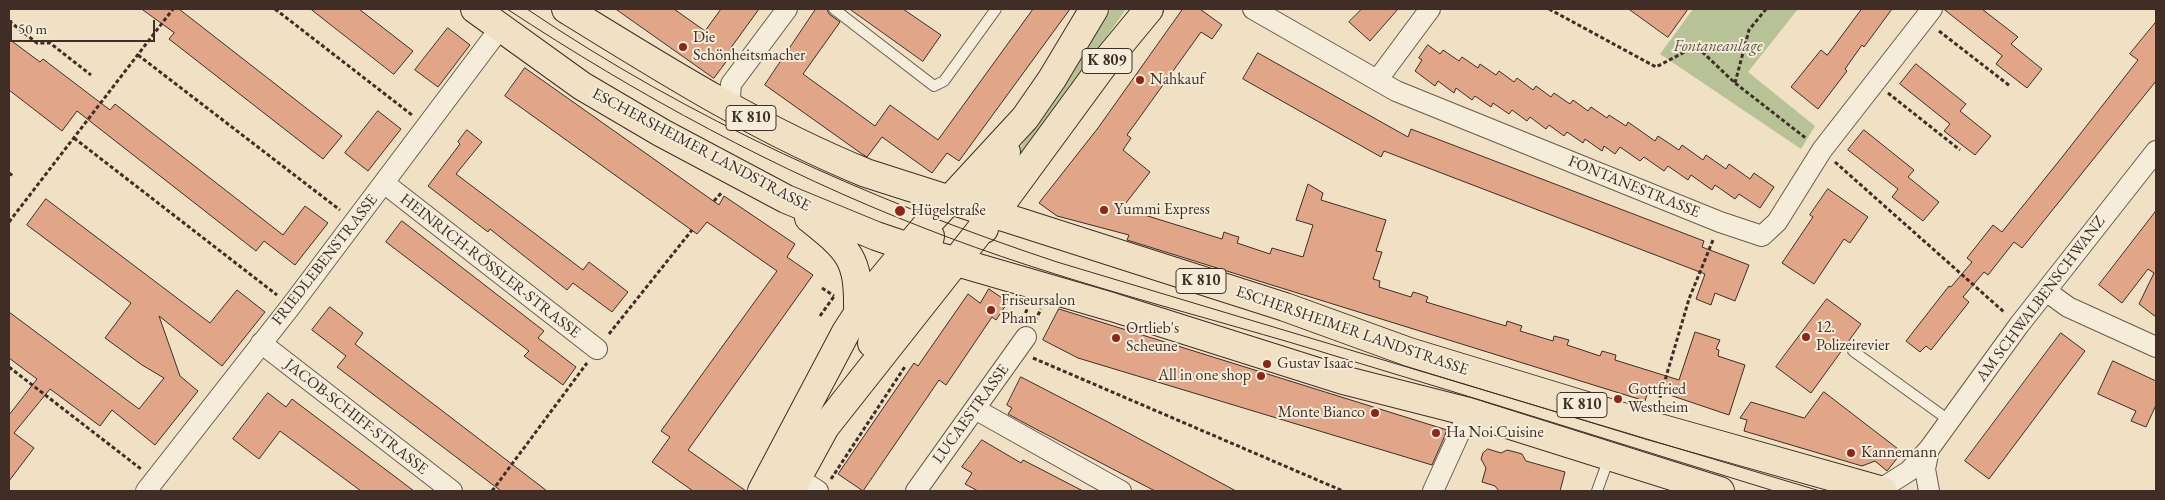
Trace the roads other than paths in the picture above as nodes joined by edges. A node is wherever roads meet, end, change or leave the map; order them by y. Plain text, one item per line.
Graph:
1 (475, 9) edge
2 (566, 9) edge
3 (787, 9) edge
4 (834, 9) edge
5 (996, 9) edge
6 (1094, 9) edge
7 (1148, 9) edge
8 (1253, 9) edge
9 (1430, 9) edge
10 (1928, 14) edge
11 (501, 27) junction
12 (1378, 79) junction
13 (733, 108) junction
14 (1024, 118) junction
15 (2156, 151) edge
16 (384, 183) junction
17 (917, 190) junction
18 (786, 199) junction
19 (948, 200) junction
20 (986, 217) junction
21 (930, 221) junction
22 (917, 250) junction
23 (955, 262) junction
24 (1002, 276) junction
25 (2046, 291) junction
26 (858, 312) junction
27 (1024, 336) road end
28 (260, 343) junction
29 (2156, 347) edge
30 (597, 349) dead end
31 (1853, 351) dead end
32 (975, 409) junction
33 (1469, 412) junction
34 (1950, 421) junction
35 (825, 427) junction
36 (1930, 449) junction
37 (1609, 457) junction
38 (151, 486) edge
39 (808, 486) edge
40 (452, 491) edge
41 (762, 491) edge
42 (916, 491) edge
43 (1121, 491) edge
44 (1433, 491) edge
45 (1597, 491) edge
46 (1720, 491) edge
47 (1881, 491) edge
48 (1929, 491) edge

1 - 11 main road, ESCHERSHEIMER LANDSTRASSE / K 810
2 - 13 main road, ESCHERSHEIMER LANDSTRASSE / K 810
3 - 13 street
4 - 5 lane
6 - 14 main road, K 809
7 - 20 main road, K 809
8 - 12 street, FONTANESTRASSE
9 - 12 street
10 - 12 street, FONTANESTRASSE
11 - 16 street, FRIEDLEBENSTRASSE
11 - 18 main road, ESCHERSHEIMER LANDSTRASSE / K 810
13 - 17 main road, ESCHERSHEIMER LANDSTRASSE / K 810
14 - 19 main road, K 809
14 - 20 main road
15 - 25 street, AM SCHWALBENSCHWANZ
16 - 28 street, FRIEDLEBENSTRASSE
16 - 30 street, HEINRICH-RÖSSLER-STRASSE
17 - 19 main road, ESCHERSHEIMER LANDSTRASSE / K 810
17 - 21 main road
18 - 22 main road, ESCHERSHEIMER LANDSTRASSE / K 810
18 - 26 main road
19 - 20 main road, ESCHERSHEIMER LANDSTRASSE / K 810
19 - 21 main road, K 809
20 - 23 main road, K 809
20 - 24 main road
20 - 47 main road, ESCHERSHEIMER LANDSTRASSE / K 810
21 - 22 main road, K 809
22 - 23 main road, ESCHERSHEIMER LANDSTRASSE / K 810
22 - 26 main road
22 - 35 main road
23 - 24 main road, ESCHERSHEIMER LANDSTRASSE / K 810
23 - 35 main road
24 - 33 main road, ESCHERSHEIMER LANDSTRASSE / K 810
25 - 29 street
25 - 34 street, AM SCHWALBENSCHWANZ
26 - 41 main road
27 - 32 street, LUCAESTRASSE
28 - 38 street, FRIEDLEBENSTRASSE
28 - 40 street, JACOB-SCHIFF-STRASSE
31 - 34 lane
32 - 42 street, LUCAESTRASSE
32 - 43 street
33 - 37 main road, ESCHERSHEIMER LANDSTRASSE / K 810
33 - 44 street
34 - 36 street, AM SCHWALBENSCHWANZ
35 - 39 main road
36 - 47 street, AM SCHWALBENSCHWANZ
36 - 48 street, AM SCHWALBENSCHWANZ
37 - 45 lane
37 - 46 main road, ESCHERSHEIMER LANDSTRASSE / K 810

